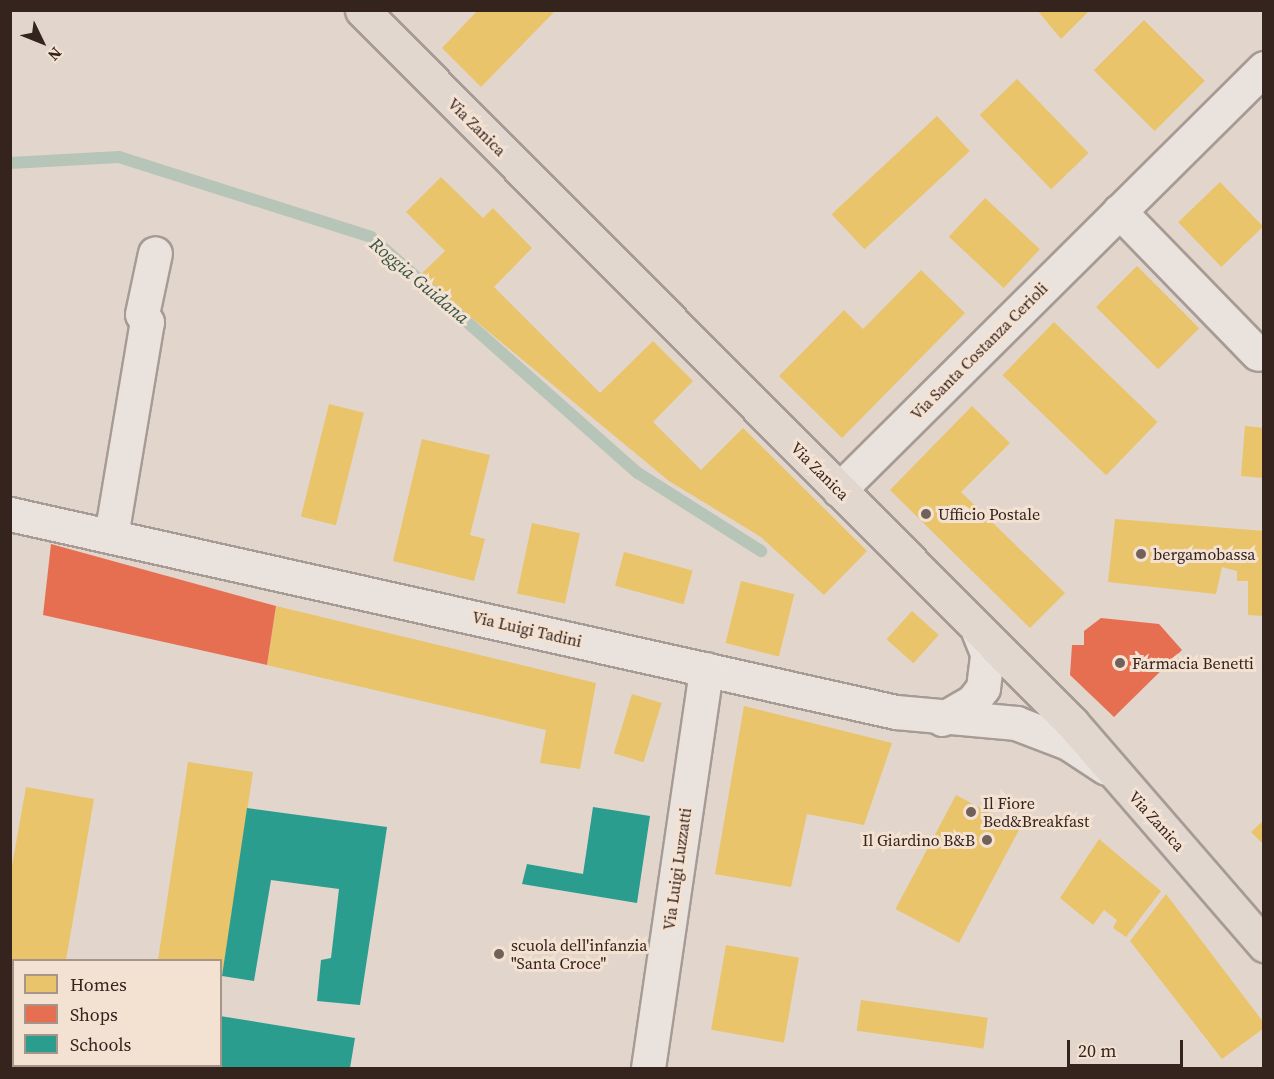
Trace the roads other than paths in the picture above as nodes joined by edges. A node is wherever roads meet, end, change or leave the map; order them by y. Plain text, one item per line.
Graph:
1 (362, 10) edge
2 (1263, 68) edge
3 (1119, 211) junction
4 (155, 254) dead end
5 (1258, 354) dead end
6 (839, 490) junction
7 (10, 514) edge
8 (111, 536) junction
9 (978, 631) junction
10 (706, 669) junction
11 (942, 718) junction
12 (1115, 774) junction
13 (1263, 945) edge
14 (648, 1068) edge

1 - 6 main road, Via Zanica
2 - 3 street, Via Santa Costanza Cerioli
3 - 5 street
3 - 6 street, Via Santa Costanza Cerioli
4 - 8 street
6 - 9 main road, Via Zanica
7 - 8 street, Via Luigi Tadini
8 - 10 street, Via Luigi Tadini
9 - 11 street
9 - 12 main road, Via Zanica
10 - 11 street, Via Luigi Tadini
10 - 14 street, Via Luigi Luzzatti
11 - 12 street, Via Luigi Tadini
12 - 13 main road, Via Zanica

